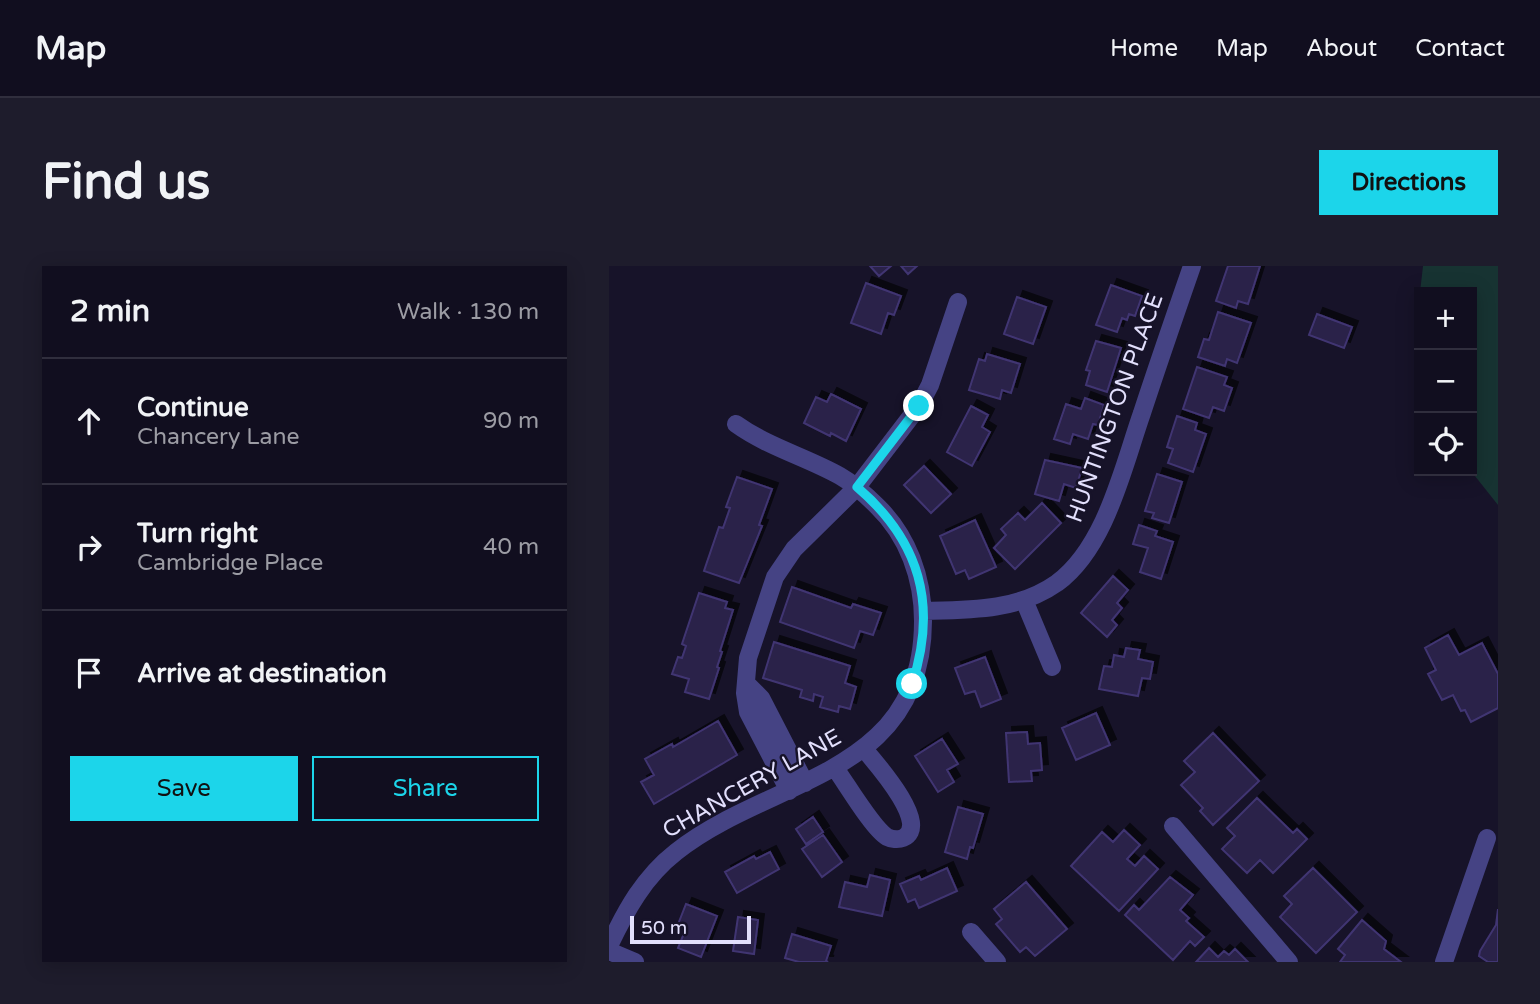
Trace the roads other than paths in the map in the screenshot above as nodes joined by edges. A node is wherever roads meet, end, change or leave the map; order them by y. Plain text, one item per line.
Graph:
1 (1192, 266) edge
2 (958, 302) dead end
3 (736, 424) dead end
4 (857, 487) junction
5 (1024, 600) junction
6 (923, 611) junction
7 (1052, 667) dead end
8 (864, 749) junction
9 (835, 768) junction
10 (797, 787) junction
11 (1173, 827) dead end
12 (1487, 838) dead end
13 (971, 932) dead end
14 (609, 949) edge
15 (635, 962) edge
16 (997, 962) edge
17 (1289, 962) edge
18 (1444, 962) edge

1 - 5 street, HUNTINGTON PLACE
2 - 4 street
3 - 4 street, CHANCERY LANE
4 - 6 street, CHANCERY LANE
4 - 10 street
5 - 6 street, HUNTINGTON PLACE
5 - 7 street
6 - 8 street, CHANCERY LANE
8 - 9 street, CHANCERY LANE
8 - 9 street
9 - 10 street, CHANCERY LANE
10 - 14 street, CHANCERY LANE
11 - 17 street
12 - 18 street
13 - 16 street
14 - 15 street

